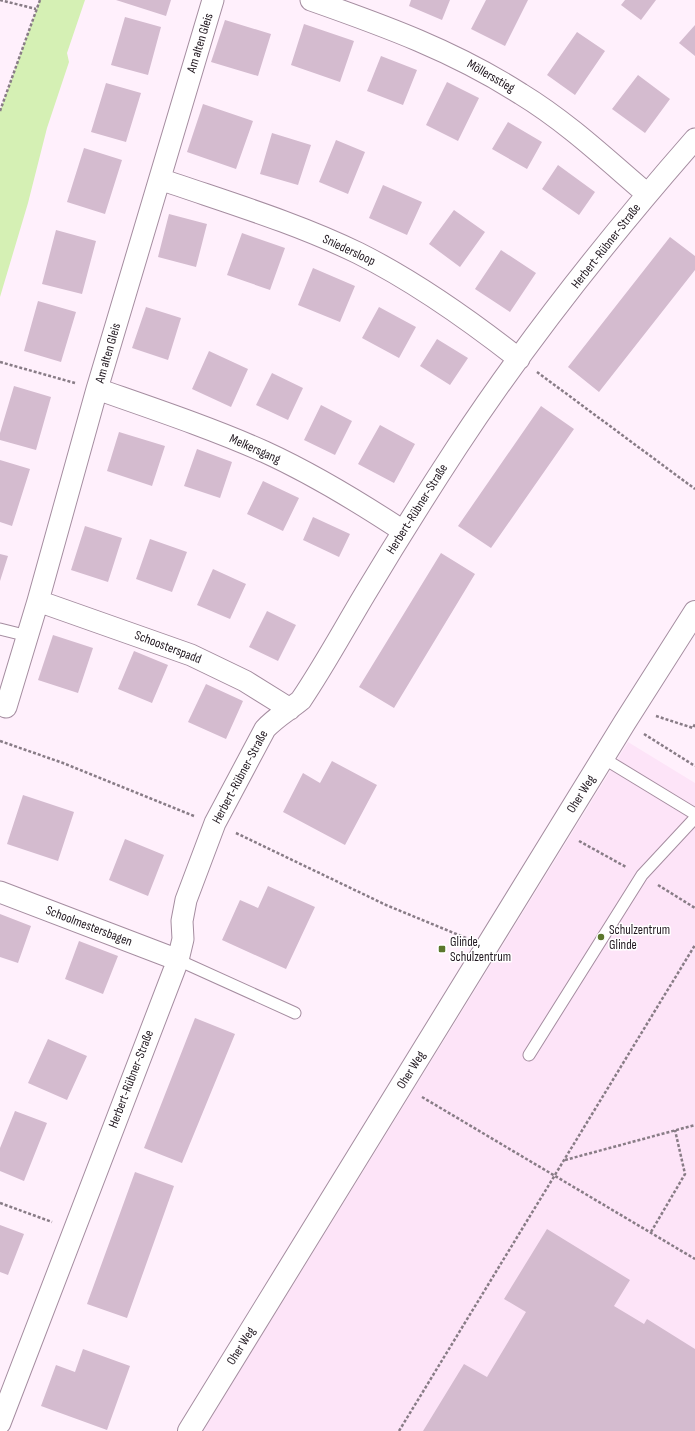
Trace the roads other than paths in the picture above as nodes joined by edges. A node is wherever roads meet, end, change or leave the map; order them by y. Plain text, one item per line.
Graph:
1 (213, 0) edge
2 (311, 0) edge
3 (695, 138) edge
4 (160, 179) junction
5 (647, 194) junction
6 (519, 359) junction
7 (97, 389) junction
8 (403, 531) junction
9 (38, 601) junction
10 (695, 612) edge
11 (0, 629) edge
12 (28, 636) junction
13 (6, 708) dead end
14 (290, 709) junction
15 (603, 758) junction
16 (695, 814) edge
17 (695, 818) edge
18 (0, 892) edge
19 (178, 960) junction
20 (295, 1013) dead end
21 (529, 1055) dead end
22 (0, 1423) edge
23 (189, 1431) edge

1 - 4 street, Am alten Gleis
2 - 5 street, Möllersstieg
3 - 5 street, Herbert-Rübner-Straße
4 - 6 street, Sniedersloop
4 - 7 street, Am alten Gleis
5 - 6 street, Herbert-Rübner-Straße
6 - 8 street, Herbert-Rübner-Straße
7 - 8 street, Melkersgang
7 - 9 street, Am alten Gleis
8 - 14 street, Herbert-Rübner-Straße
9 - 12 street, Am alten Gleis
9 - 14 street, Schoosterspadd
10 - 15 street, Oher Weg
11 - 12 lane
12 - 13 street, Am alten Gleis
14 - 19 street, Herbert-Rübner-Straße
15 - 16 lane
15 - 23 street, Oher Weg
17 - 21 lane
18 - 19 street, Schoolmestersbagen
19 - 20 lane
19 - 22 street, Herbert-Rübner-Straße

